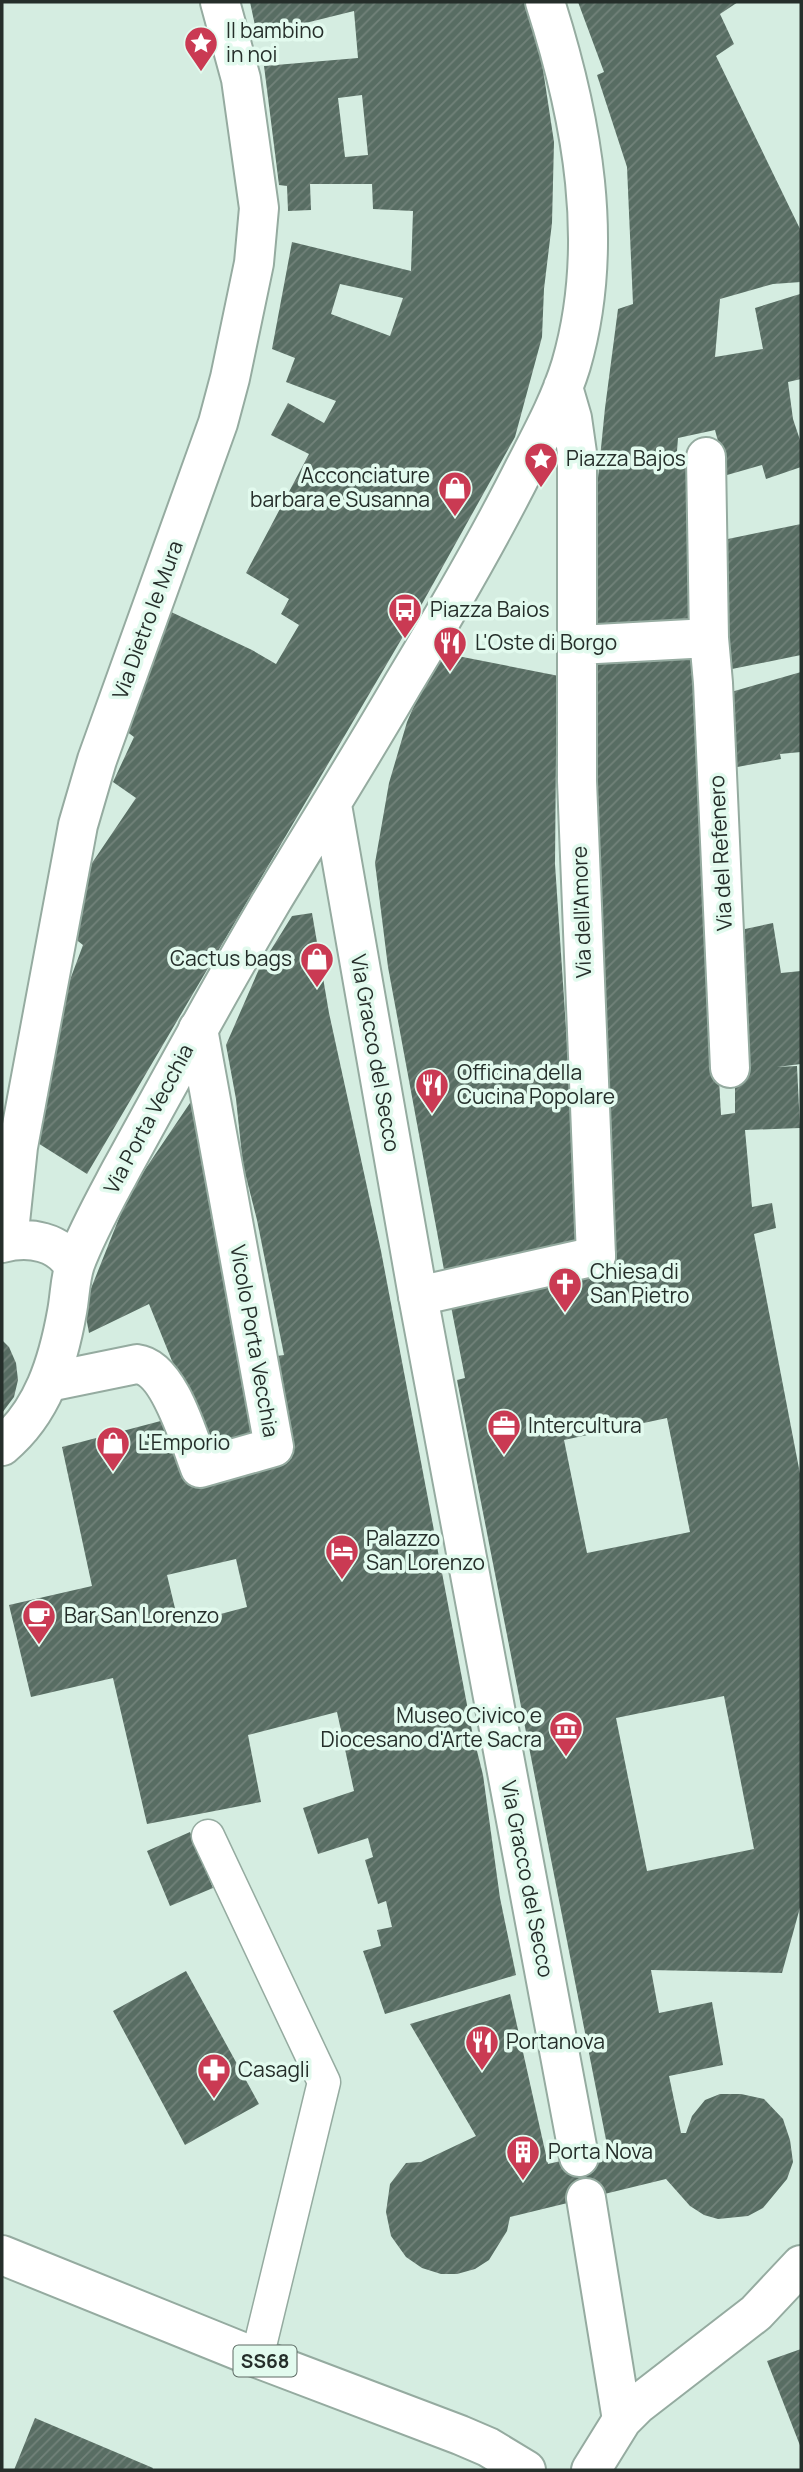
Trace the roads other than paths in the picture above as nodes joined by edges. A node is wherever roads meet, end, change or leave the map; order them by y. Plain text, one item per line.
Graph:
1 (220, 2) edge
2 (545, 2) edge
3 (563, 387) junction
4 (706, 457) dead end
5 (709, 638) junction
6 (578, 645) junction
7 (332, 805) junction
8 (198, 1029) junction
9 (730, 1068) dead end
10 (5, 1242) edge
11 (74, 1267) junction
12 (418, 1296) junction
13 (49, 1382) junction
14 (2, 1446) edge
15 (208, 1836) dead end
16 (579, 2157) dead end
17 (586, 2198) dead end
18 (2, 2255) edge
19 (801, 2265) edge
20 (257, 2358) junction
21 (622, 2420) junction
22 (526, 2470) edge
23 (591, 2470) edge

1 - 10 street, Via Dietro le Mura
2 - 3 street
3 - 6 street, Via dell'Amore
3 - 7 street
4 - 5 street, Via del Refenero
5 - 6 street
5 - 9 street, Via del Refenero
6 - 12 street, Via dell'Amore
7 - 8 street, Via Porta Vecchia
7 - 12 street, Via Gracco del Secco
8 - 11 street, Via Porta Vecchia
8 - 13 street, Vicolo Porta Vecchia
10 - 11 street, Via Dietro le Mura
11 - 13 street, Via Porta Vecchia
12 - 16 street, Via Gracco del Secco
13 - 14 street, Via Porta Vecchia
15 - 20 lane
17 - 21 street
18 - 20 street, SS68
19 - 21 street
20 - 22 street, SS68
21 - 23 street

